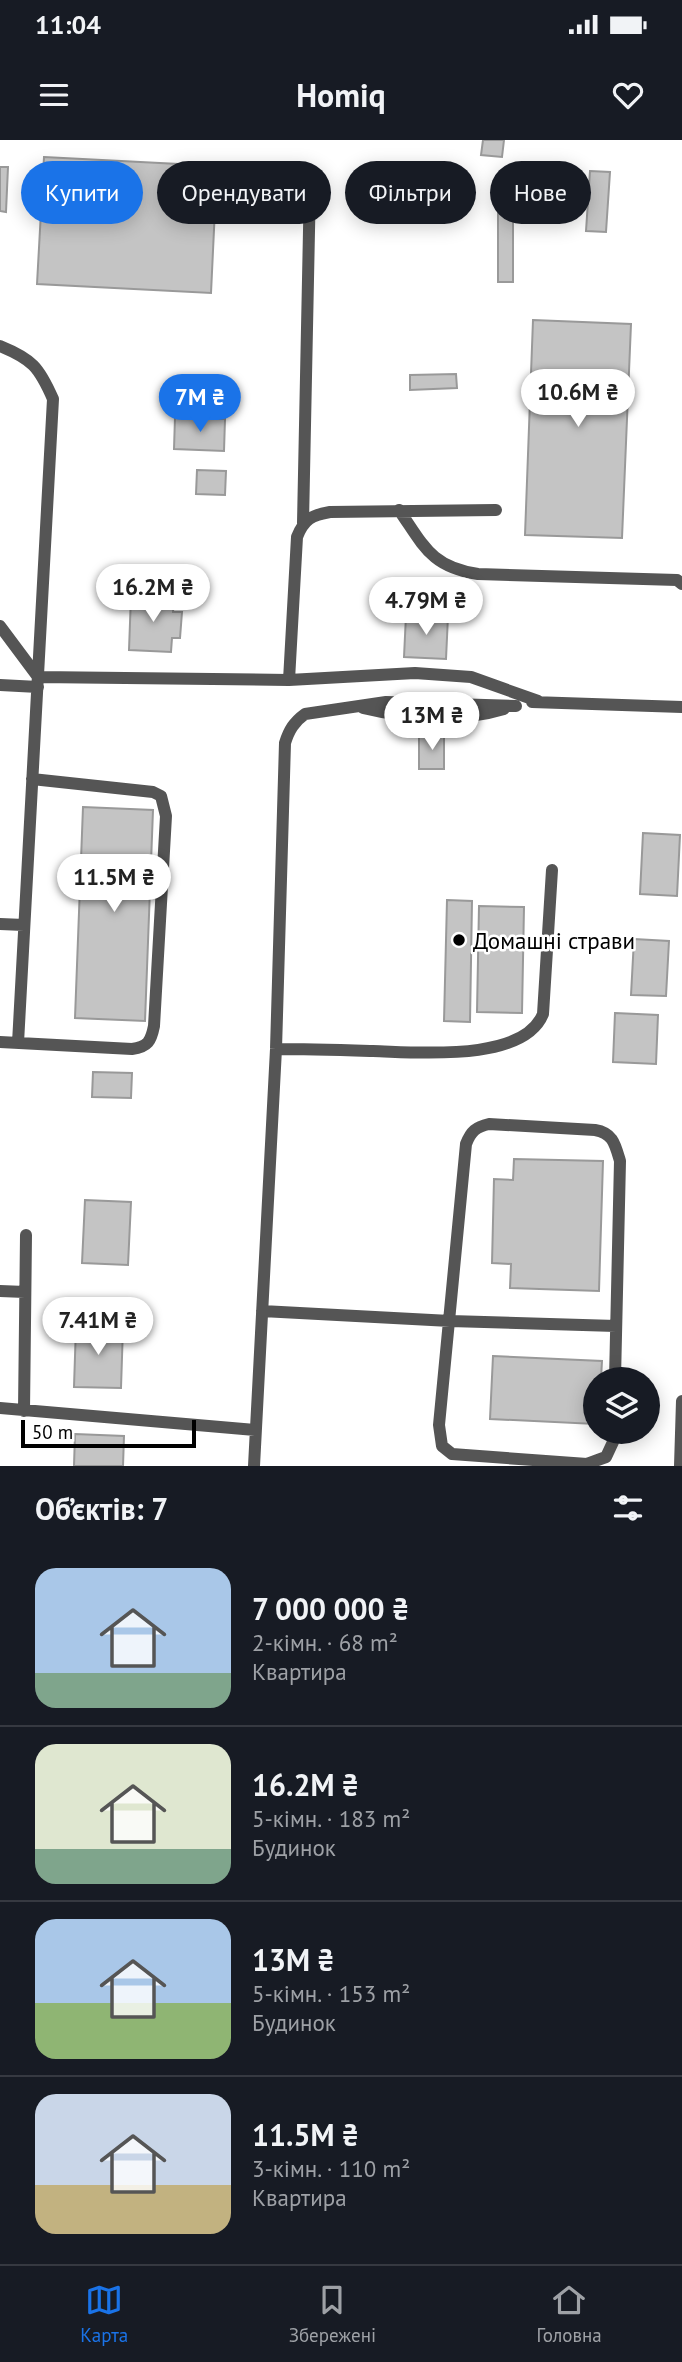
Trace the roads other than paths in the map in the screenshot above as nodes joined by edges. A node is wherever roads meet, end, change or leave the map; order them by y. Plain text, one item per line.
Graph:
1 (309, 224) edge
2 (0, 346) edge
3 (399, 510) junction
4 (496, 510) dead end
5 (303, 523) junction
6 (682, 583) edge
7 (0, 626) edge
8 (289, 680) junction
9 (38, 682) junction
10 (0, 685) edge
11 (538, 701) junction
12 (682, 707) edge
13 (32, 779) junction
14 (552, 870) dead end
15 (0, 924) edge
16 (24, 925) junction
17 (0, 1042) edge
18 (18, 1043) junction
19 (276, 1049) junction
20 (26, 1235) dead end
21 (0, 1291) edge
22 (25, 1292) junction
23 (262, 1311) junction
24 (450, 1321) junction
25 (616, 1326) junction
26 (615, 1367) edge
27 (682, 1401) edge
28 (0, 1408) edge
29 (24, 1411) junction
30 (255, 1430) junction
31 (612, 1444) edge
32 (254, 1466) edge
33 (680, 1466) edge

1 - 5 lane
2 - 9 lane
3 - 4 lane
3 - 5 lane
3 - 6 lane
5 - 8 lane
7 - 9 lane
8 - 9 lane
8 - 11 lane
9 - 10 lane
9 - 13 lane
11 - 12 lane
11 - 19 lane
13 - 16 lane
13 - 18 lane
14 - 19 lane
15 - 16 lane
16 - 18 lane
17 - 18 lane
19 - 23 lane
20 - 22 lane
21 - 22 lane
22 - 29 lane
23 - 24 lane
23 - 30 lane
24 - 25 lane
24 - 25 lane
24 - 31 lane
25 - 26 lane
27 - 33 lane
28 - 29 lane
29 - 30 lane
30 - 32 lane

